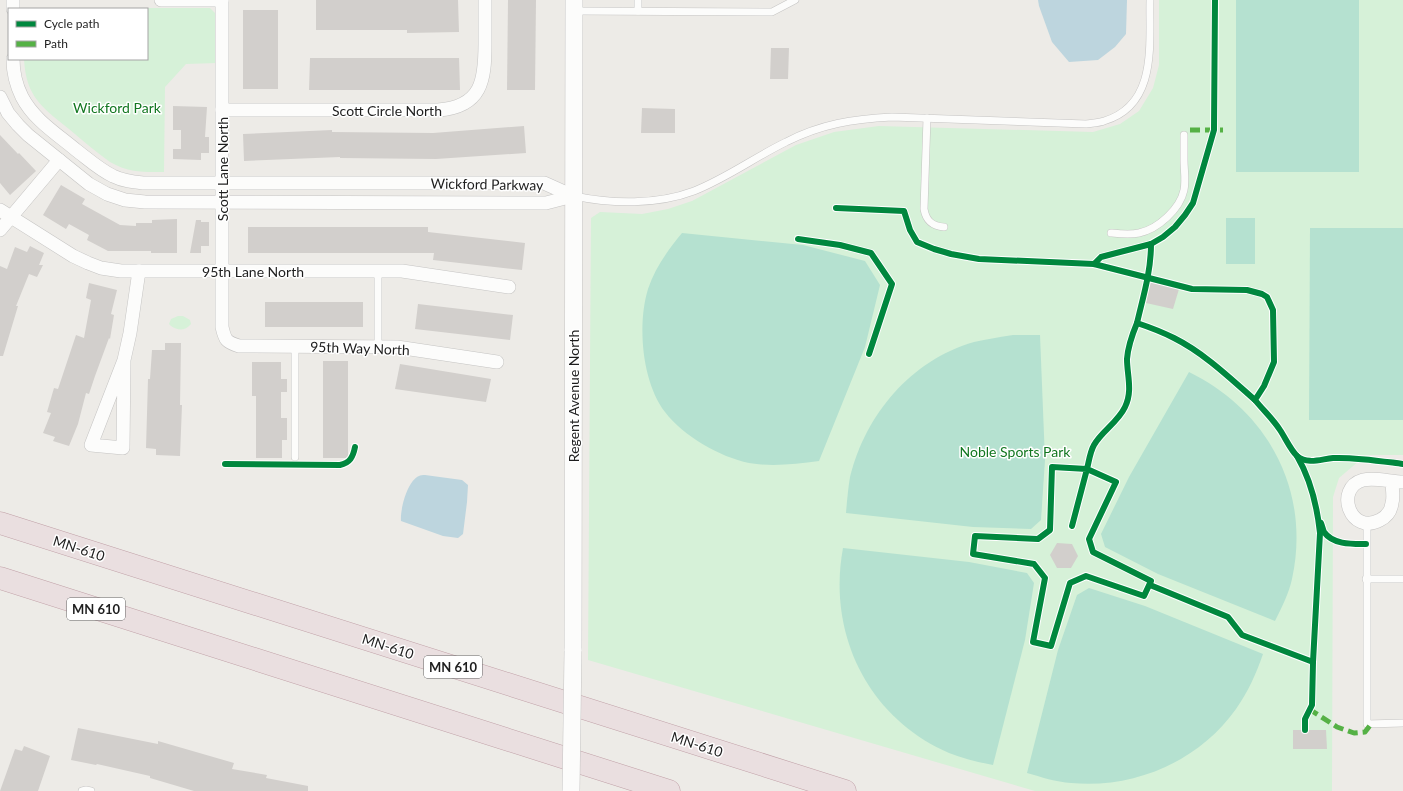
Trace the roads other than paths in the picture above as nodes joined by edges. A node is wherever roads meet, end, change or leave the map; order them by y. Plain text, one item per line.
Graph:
1 (161, 0) edge
2 (222, 0) edge
3 (485, 0) edge
4 (638, 0) edge
5 (795, 0) edge
6 (1150, 0) edge
7 (781, 3) edge
8 (574, 5) edge
9 (638, 11) junction
10 (13, 60) edge
11 (0, 97) edge
12 (222, 110) junction
13 (926, 118) junction
14 (1184, 135) dead end
15 (59, 160) junction
16 (222, 183) junction
17 (573, 196) junction
18 (222, 202) junction
19 (5, 214) edge
20 (944, 227) dead end
21 (0, 230) edge
22 (1111, 233) dead end
23 (139, 271) junction
24 (378, 271) junction
25 (222, 272) junction
26 (509, 287) dead end
27 (225, 339) joint
28 (295, 346) junction
29 (378, 346) junction
30 (124, 360) junction
31 (497, 362) dead end
32 (295, 457) dead end
33 (1398, 482) edge
34 (0, 516) edge
35 (0, 523) edge
36 (1367, 524) junction
37 (67, 544) junction
38 (0, 578) edge
39 (1366, 579) junction
40 (1403, 579) edge
41 (0, 591) edge
42 (192, 640) junction
43 (1403, 723) edge
44 (82, 791) edge
45 (91, 791) edge
46 (571, 791) edge
47 (669, 791) edge
48 (843, 791) edge

1 - 2 street
2 - 12 street, Scott Lane North
3 - 12 street, Scott Circle North
4 - 9 lane
5 - 7 lane
6 - 13 lane
7 - 9 lane
8 - 9 lane
8 - 17 street, Regent Avenue North
10 - 16 street, Wickford Parkway
11 - 15 street, Wickford Parkway
12 - 16 street, Scott Lane North
13 - 17 lane
13 - 20 lane
14 - 22 lane
15 - 18 street, Wickford Parkway
15 - 19 street
16 - 17 street, Wickford Parkway
16 - 18 street, Scott Lane North
17 - 18 street, Wickford Parkway
17 - 46 street, Regent Avenue North, bridge
18 - 25 street, Scott Lane North
19 - 21 street
19 - 23 street, 95th Lane North
23 - 25 street, 95th Lane North
23 - 30 street
24 - 25 street, 95th Lane North
24 - 26 street, 95th Lane North
24 - 29 lane
25 - 27 street, Scott Lane North
27 - 28 street, 95th Way North
28 - 29 street, 95th Way North
28 - 32 lane
29 - 31 street, 95th Way North
30 - 30 street
33 - 36 street
33 - 36 street
34 - 37 highway
35 - 37 highway, MN-610 / MN 610
36 - 39 lane
37 - 48 highway, MN-610 / MN 610
38 - 42 highway, MN 610
39 - 40 lane
39 - 43 lane
41 - 42 highway
42 - 47 highway, MN 610
44 - 45 lane

